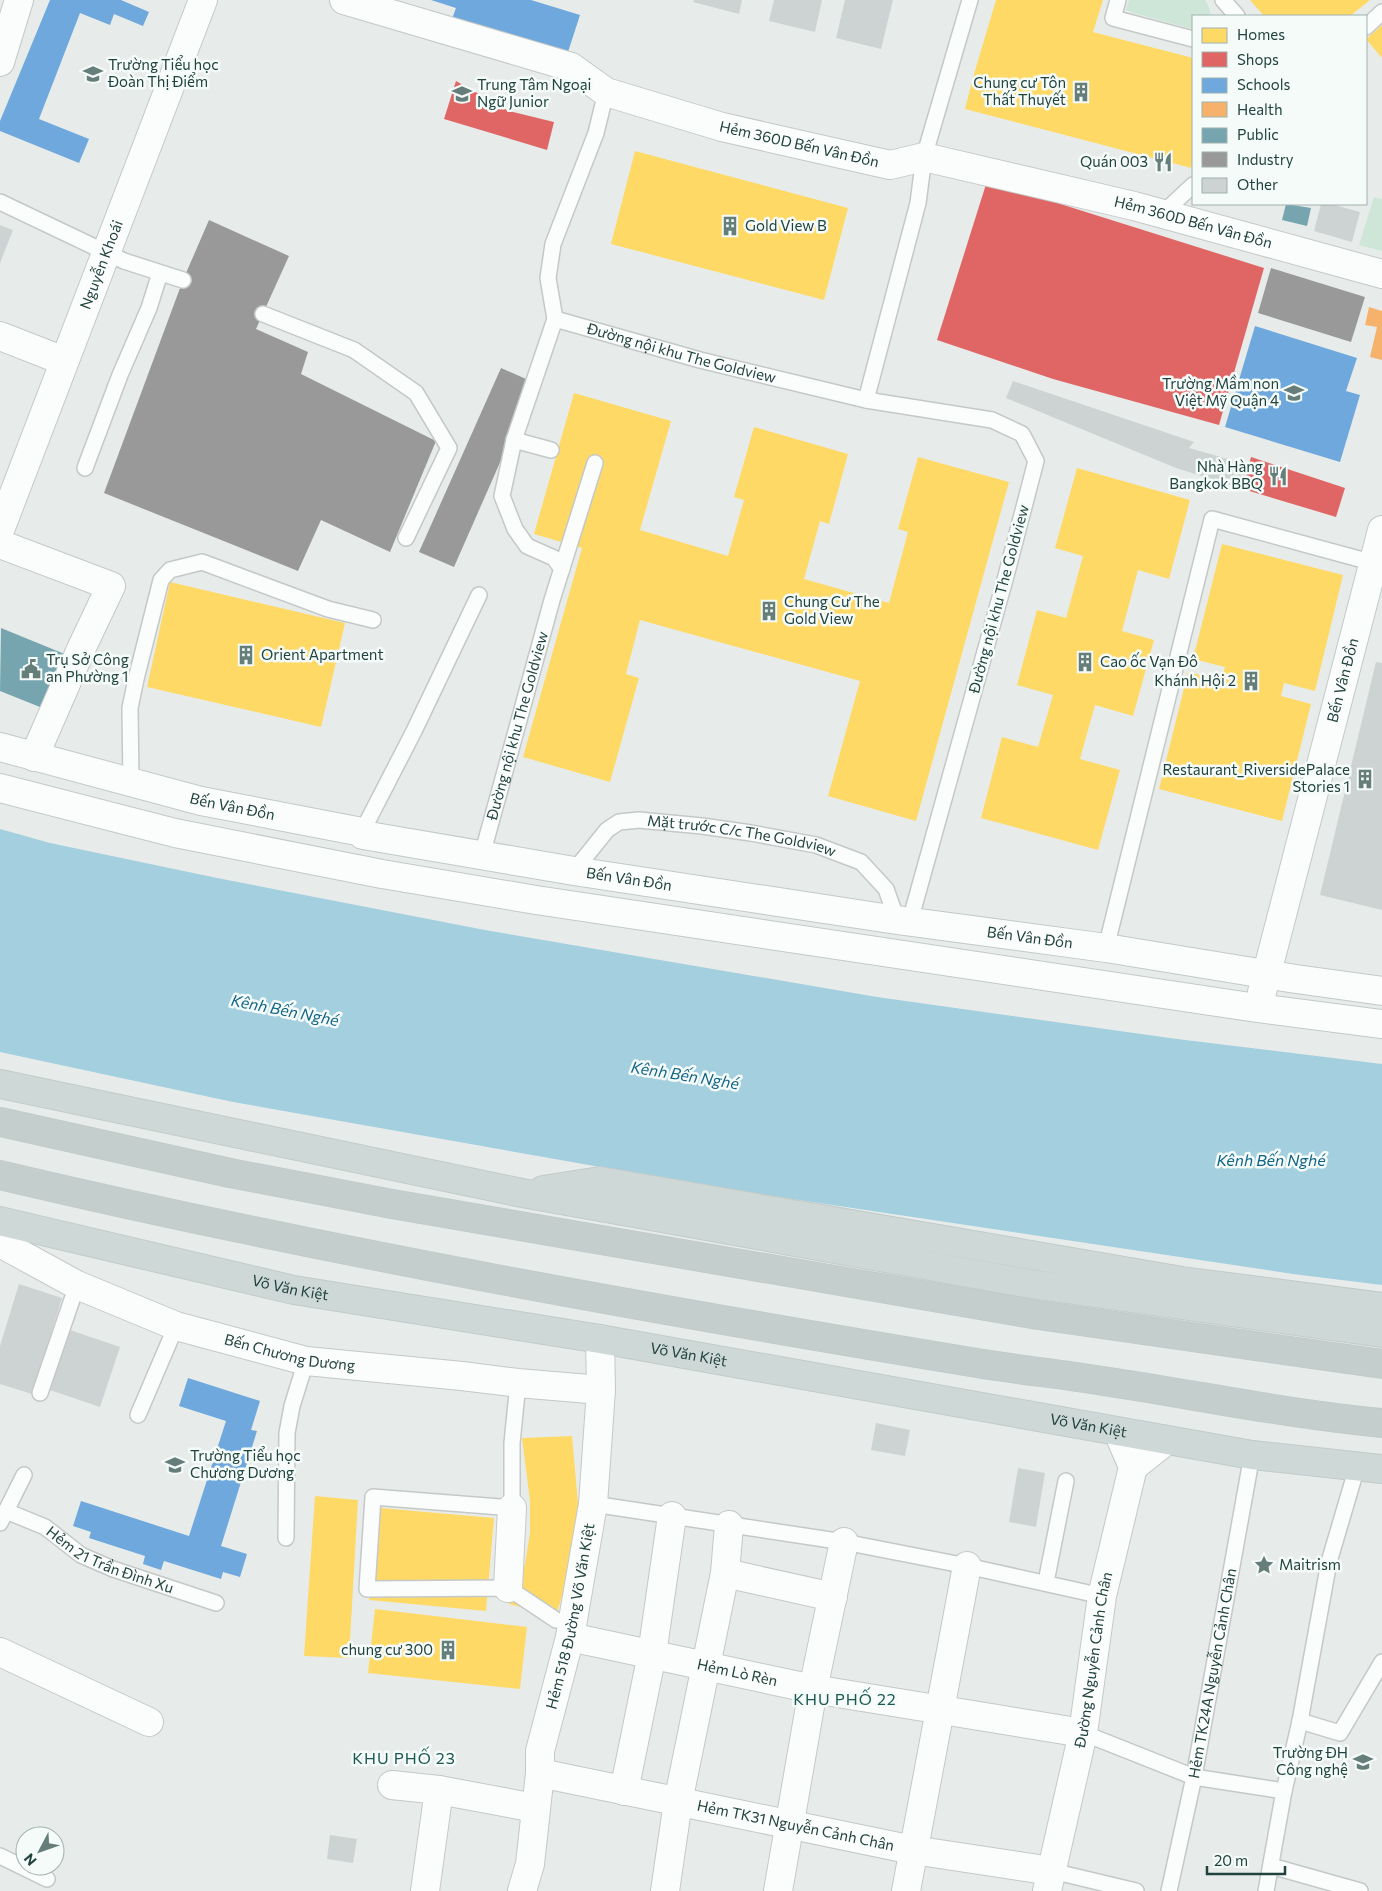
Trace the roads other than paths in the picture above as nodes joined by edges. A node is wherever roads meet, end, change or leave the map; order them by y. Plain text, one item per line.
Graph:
1 (19, 0) edge
2 (203, 0) edge
3 (344, 0) edge
4 (970, 0) edge
5 (1118, 0) edge
6 (1223, 0) edge
7 (1382, 12) edge
8 (1237, 15) edge
9 (1367, 26) edge
10 (1192, 39) edge
11 (0, 62) edge
12 (606, 92) junction
13 (924, 157) junction
14 (1192, 185) edge
15 (0, 202) edge
16 (1162, 214) junction
17 (106, 252) junction
18 (160, 274) junction
19 (1382, 274) edge
20 (183, 280) dead end
21 (263, 314) dead end
22 (555, 319) junction
23 (0, 336) edge
24 (64, 361) junction
25 (866, 400) junction
26 (514, 440) junction
27 (551, 450) dead end
28 (595, 463) dead end
29 (85, 468) dead end
30 (0, 530) edge
31 (1382, 530) edge
32 (406, 538) dead end
33 (0, 544) edge
34 (1374, 563) junction
35 (562, 568) junction
36 (479, 594) dead end
37 (373, 620) dead end
38 (0, 747) edge
39 (34, 757) junction
40 (130, 783) junction
41 (0, 788) edge
42 (362, 832) junction
43 (482, 854) junction
44 (574, 871) junction
45 (904, 920) junction
46 (1106, 948) junction
47 (1267, 974) junction
48 (1382, 991) edge
49 (1257, 1008) junction
50 (1382, 1024) edge
51 (0, 1084) edge
52 (0, 1122) edge
53 (0, 1175) edge
54 (522, 1193) junction
55 (0, 1221) edge
56 (0, 1243) edge
57 (77, 1285) junction
58 (1382, 1307) edge
59 (176, 1326) junction
60 (1382, 1332) edge
61 (600, 1340) junction
62 (306, 1361) junction
63 (1382, 1364) edge
64 (518, 1384) junction
65 (601, 1390) junction
66 (40, 1393) dead end
67 (138, 1415) dead end
68 (1382, 1424) edge
69 (1118, 1432) junction
70 (1167, 1440) junction
71 (1252, 1455) junction
72 (1133, 1467) junction
73 (1370, 1468) edge
74 (24, 1475) dead end
75 (1066, 1481) dead end
76 (593, 1504) junction
77 (512, 1508) junction
78 (672, 1516) junction
79 (3, 1517) edge
80 (728, 1525) junction
81 (286, 1538) dead end
82 (844, 1542) junction
83 (967, 1566) junction
84 (725, 1573) junction
85 (1046, 1582) junction
86 (508, 1588) junction
87 (1102, 1596) junction
88 (834, 1597) junction
89 (216, 1603) dead end
90 (563, 1629) junction
91 (0, 1652) edge
92 (652, 1654) junction
93 (1382, 1662) edge
94 (706, 1666) junction
95 (813, 1689) junction
96 (941, 1709) junction
97 (1300, 1721) junction
98 (149, 1722) dead end
99 (1083, 1733) junction
100 (540, 1773) junction
101 (1194, 1777) junction
102 (392, 1785) dead end
103 (439, 1790) junction
104 (624, 1791) junction
105 (1284, 1791) junction
106 (678, 1802) junction
107 (535, 1808) junction
108 (790, 1825) junction
109 (914, 1850) junction
110 (0, 1856) edge
111 (1271, 1866) junction
112 (47, 1879) dead end
113 (1050, 1881) edge
114 (425, 1891) edge
115 (522, 1891) edge
116 (665, 1891) edge
117 (778, 1891) edge
118 (906, 1891) edge
119 (1136, 1891) edge
120 (1168, 1891) edge
121 (1266, 1891) edge
122 (1360, 1891) edge

1 - 11 street
2 - 17 street, Nguyễn Khoái
3 - 12 street, Hẻm 360D Bến Vân Đồn
4 - 13 lane
5 - 10 lane
6 - 8 lane
7 - 9 lane
12 - 13 street, Hẻm 360D Bến Vân Đồn
12 - 22 lane
13 - 16 street, Hẻm 360D Bến Vân Đồn
13 - 25 lane
14 - 16 lane
15 - 17 lane
16 - 19 street, Hẻm 360D Bến Vân Đồn
17 - 18 lane
17 - 24 street, Nguyễn Khoái
18 - 20 lane
18 - 29 lane
21 - 32 lane
22 - 25 lane, Đường nội khu The Goldview
22 - 26 lane
23 - 24 street
24 - 30 street, Nguyễn Khoái
25 - 45 lane, Đường nội khu The Goldview
26 - 27 lane
26 - 35 lane
28 - 35 lane, Đường nội khu The Goldview
31 - 34 street, Bến Vân Đồn
33 - 39 street
34 - 46 lane
34 - 47 street, Bến Vân Đồn
35 - 43 lane, Đường nội khu The Goldview
36 - 42 lane
37 - 40 lane
38 - 39 street, Bến Vân Đồn
39 - 40 street, Bến Vân Đồn
40 - 42 street, Bến Vân Đồn
41 - 49 street
42 - 43 street, Bến Vân Đồn
43 - 44 street, Bến Vân Đồn
44 - 45 street, Bến Vân Đồn
44 - 45 lane, Mặt trước C/c The Goldview
45 - 46 street, Bến Vân Đồn
46 - 47 street, Bến Vân Đồn
47 - 48 street, Bến Vân Đồn
47 - 49 street, Bến Vân Đồn
49 - 50 street
51 - 54 main road
52 - 63 highway
53 - 68 highway
54 - 58 main road
54 - 60 main road
55 - 61 main road, Võ Văn Kiệt
56 - 57 street, Bến Chương Dương
57 - 59 street, Bến Chương Dương
57 - 66 lane
59 - 62 street, Bến Chương Dương
59 - 67 lane
61 - 65 street, Hẻm 518 Đường Võ Văn Kiệt
61 - 69 main road, Võ Văn Kiệt
62 - 64 street, Bến Chương Dương
62 - 81 lane
64 - 65 street, Bến Chương Dương
64 - 77 lane
65 - 76 street, Hẻm 518 Đường Võ Văn Kiệt
69 - 70 main road, Võ Văn Kiệt
69 - 72 street
70 - 71 main road, Võ Văn Kiệt
70 - 72 street
71 - 73 main road, Võ Văn Kiệt
71 - 101 lane, Hẻm TK24A Nguyễn Cảnh Chân
72 - 87 street, Đường Nguyễn Cảnh Chân
73 - 97 lane
74 - 79 lane
75 - 85 lane
76 - 78 lane
76 - 90 street, Hẻm 518 Đường Võ Văn Kiệt
77 - 86 street
77 - 86 lane
78 - 80 lane
78 - 92 street
79 - 89 lane, Hẻm 21 Trần Đình Xu
80 - 82 lane
80 - 84 street
82 - 83 lane
82 - 88 street
83 - 85 lane
83 - 96 street
84 - 88 street
84 - 94 street
85 - 87 lane
86 - 90 lane
87 - 99 street, Đường Nguyễn Cảnh Chân
88 - 95 street
90 - 92 street, Hẻm Lò Rèn
90 - 100 street, Hẻm 518 Đường Võ Văn Kiệt
91 - 98 street
92 - 94 street, Hẻm Lò Rèn
92 - 104 street
93 - 97 lane
94 - 95 street, Hẻm Lò Rèn
94 - 106 street
95 - 96 street, Hẻm Lò Rèn
95 - 108 street
96 - 99 street, Hẻm Lò Rèn
96 - 109 street
97 - 105 lane
99 - 101 lane
99 - 113 street, Đường Nguyễn Cảnh Chân
100 - 104 street, Hẻm TK31 Nguyễn Cảnh Chân
100 - 107 street, Hẻm 518 Đường Võ Văn Kiệt
101 - 105 lane
101 - 120 lane, Hẻm TK24A Nguyễn Cảnh Chân
102 - 103 street
103 - 107 street
103 - 114 street
104 - 106 street, Hẻm TK31 Nguyễn Cảnh Chân
105 - 111 lane
106 - 108 street, Hẻm TK31 Nguyễn Cảnh Chân
106 - 116 street
107 - 115 street, Hẻm 518 Đường Võ Văn Kiệt
108 - 109 street, Hẻm TK31 Nguyễn Cảnh Chân
108 - 117 street
109 - 113 street, Hẻm TK31 Nguyễn Cảnh Chân
109 - 118 street
110 - 112 lane
111 - 121 lane
111 - 122 lane
113 - 119 lane

